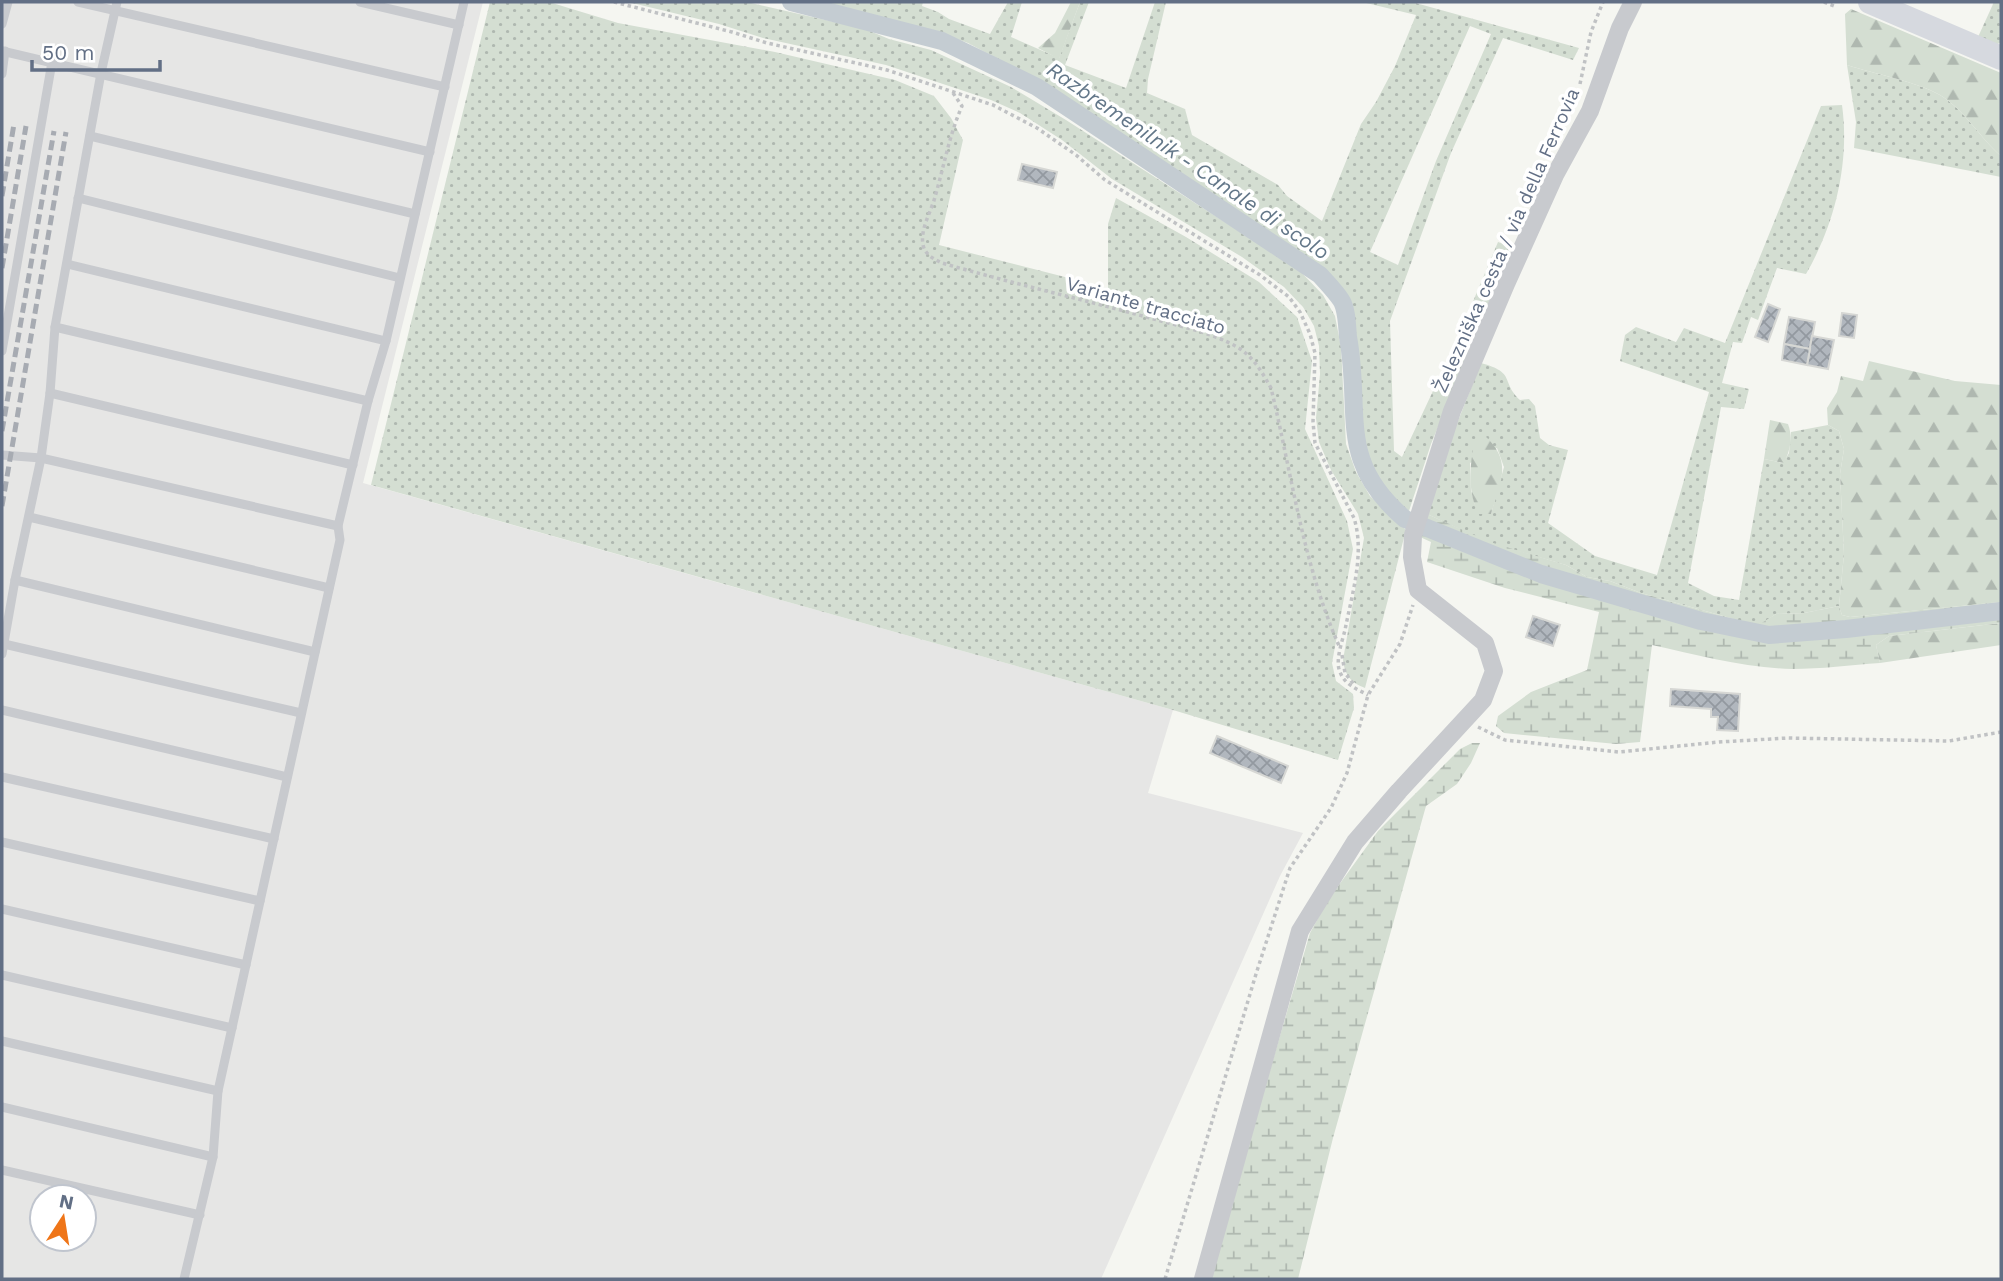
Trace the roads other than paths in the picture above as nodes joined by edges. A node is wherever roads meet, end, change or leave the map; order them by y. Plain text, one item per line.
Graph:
1 (8, 2) edge
2 (78, 2) edge
3 (360, 2) edge
4 (464, 2) edge
5 (1625, 2) edge
6 (1633, 2) edge
7 (1870, 2) edge
8 (116, 6) edge
9 (2, 24) edge
10 (459, 25) junction
11 (1620, 28) junction
12 (4, 51) edge
13 (2001, 58) edge
14 (51, 62) junction
15 (101, 73) junction
16 (2, 74) edge
17 (445, 87) junction
18 (90, 136) junction
19 (430, 152) junction
20 (78, 198) junction
21 (415, 214) junction
22 (67, 264) junction
23 (400, 278) junction
24 (55, 327) junction
25 (386, 341) junction
26 (2, 351) edge
27 (50, 393) junction
28 (368, 401) junction
29 (2, 455) edge
30 (41, 458) junction
31 (353, 465) junction
32 (29, 517) junction
33 (338, 526) junction
34 (15, 580) junction
35 (329, 588) junction
36 (3, 649) edge
37 (314, 652) junction
38 (2, 710) edge
39 (301, 713) junction
40 (287, 776) junction
41 (2, 777) edge
42 (274, 839) junction
43 (2, 842) edge
44 (260, 901) junction
45 (2, 909) edge
46 (246, 965) junction
47 (2, 975) edge
48 (232, 1028) junction
49 (2, 1041) edge
50 (218, 1091) junction
51 (2, 1107) edge
52 (213, 1157) junction
53 (2, 1170) edge
54 (200, 1214) junction
55 (184, 1279) edge
56 (1203, 1279) edge

1 - 9 lane
2 - 8 lane
3 - 10 lane
4 - 10 lane
5 - 11 street, Železniška cesta / via della Ferrovia
6 - 11 street, Železniška cesta / via della Ferrovia
7 - 13 main road
8 - 15 lane
8 - 17 lane
10 - 17 lane
11 - 56 street, Železniška cesta / via della Ferrovia
12 - 14 lane
12 - 16 lane
14 - 15 lane
14 - 26 lane
15 - 18 lane
15 - 19 lane
17 - 19 lane
18 - 20 lane
18 - 21 lane
19 - 21 lane
20 - 22 lane
20 - 23 lane
21 - 23 lane
22 - 24 lane
22 - 25 lane
23 - 25 lane
24 - 27 lane
24 - 28 lane
25 - 28 lane
27 - 30 lane
27 - 31 lane
28 - 31 lane
29 - 30 lane
30 - 32 lane
30 - 33 lane
31 - 33 lane
32 - 34 lane
32 - 35 lane
33 - 35 lane
34 - 36 lane
34 - 37 lane
35 - 37 lane
36 - 39 lane
37 - 39 lane
38 - 40 lane
39 - 40 lane
40 - 42 lane
41 - 42 lane
42 - 44 lane
43 - 44 lane
44 - 46 lane
45 - 46 lane
46 - 48 lane
47 - 48 lane
48 - 50 lane
49 - 50 lane
50 - 52 lane
51 - 52 lane
52 - 54 lane
53 - 54 lane
54 - 55 lane

